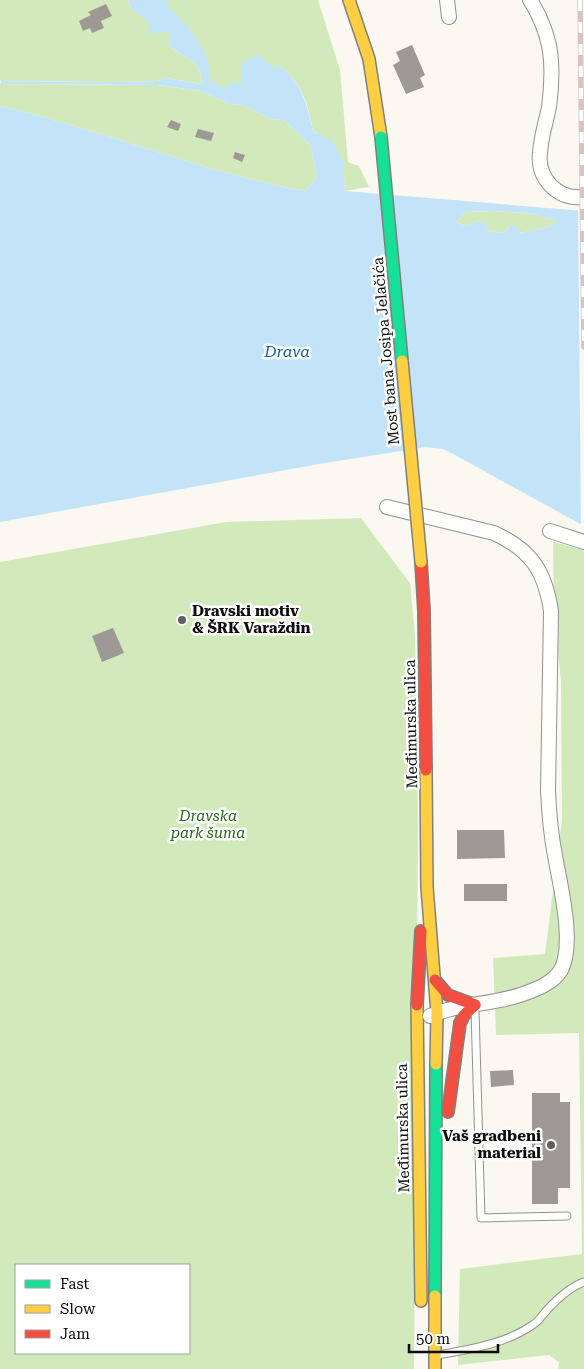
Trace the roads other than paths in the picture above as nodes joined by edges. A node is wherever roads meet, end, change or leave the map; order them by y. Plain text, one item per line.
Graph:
1 (349, 0) edge
2 (447, 0) edge
3 (530, 0) edge
4 (449, 17) dead end
5 (584, 197) edge
6 (387, 508) dead end
7 (550, 531) dead end
8 (584, 542) edge
9 (421, 562) joint
10 (427, 886) junction
11 (435, 980) junction
12 (475, 1005) junction
13 (437, 1013) junction
14 (416, 1029) junction
15 (434, 1158) junction
16 (567, 1216) dead end
17 (584, 1282) edge
18 (421, 1312) dead end
19 (435, 1356) junction
20 (435, 1369) edge

1 - 9 main road, Most bana Josipa Jelačića, bridge
2 - 4 street
3 - 5 street
6 - 12 street
7 - 8 street
9 - 10 main road, Međimurska ulica
10 - 11 main road, Međimurska ulica
10 - 14 main road, Međimurska ulica
11 - 12 main road
11 - 13 main road, Međimurska ulica
12 - 13 street
12 - 15 main road
12 - 16 lane
13 - 14 street
13 - 15 main road, Međimurska ulica
14 - 18 main road, Međimurska ulica
15 - 19 main road, Međimurska ulica
17 - 19 lane
19 - 20 main road, Međimurska ulica

